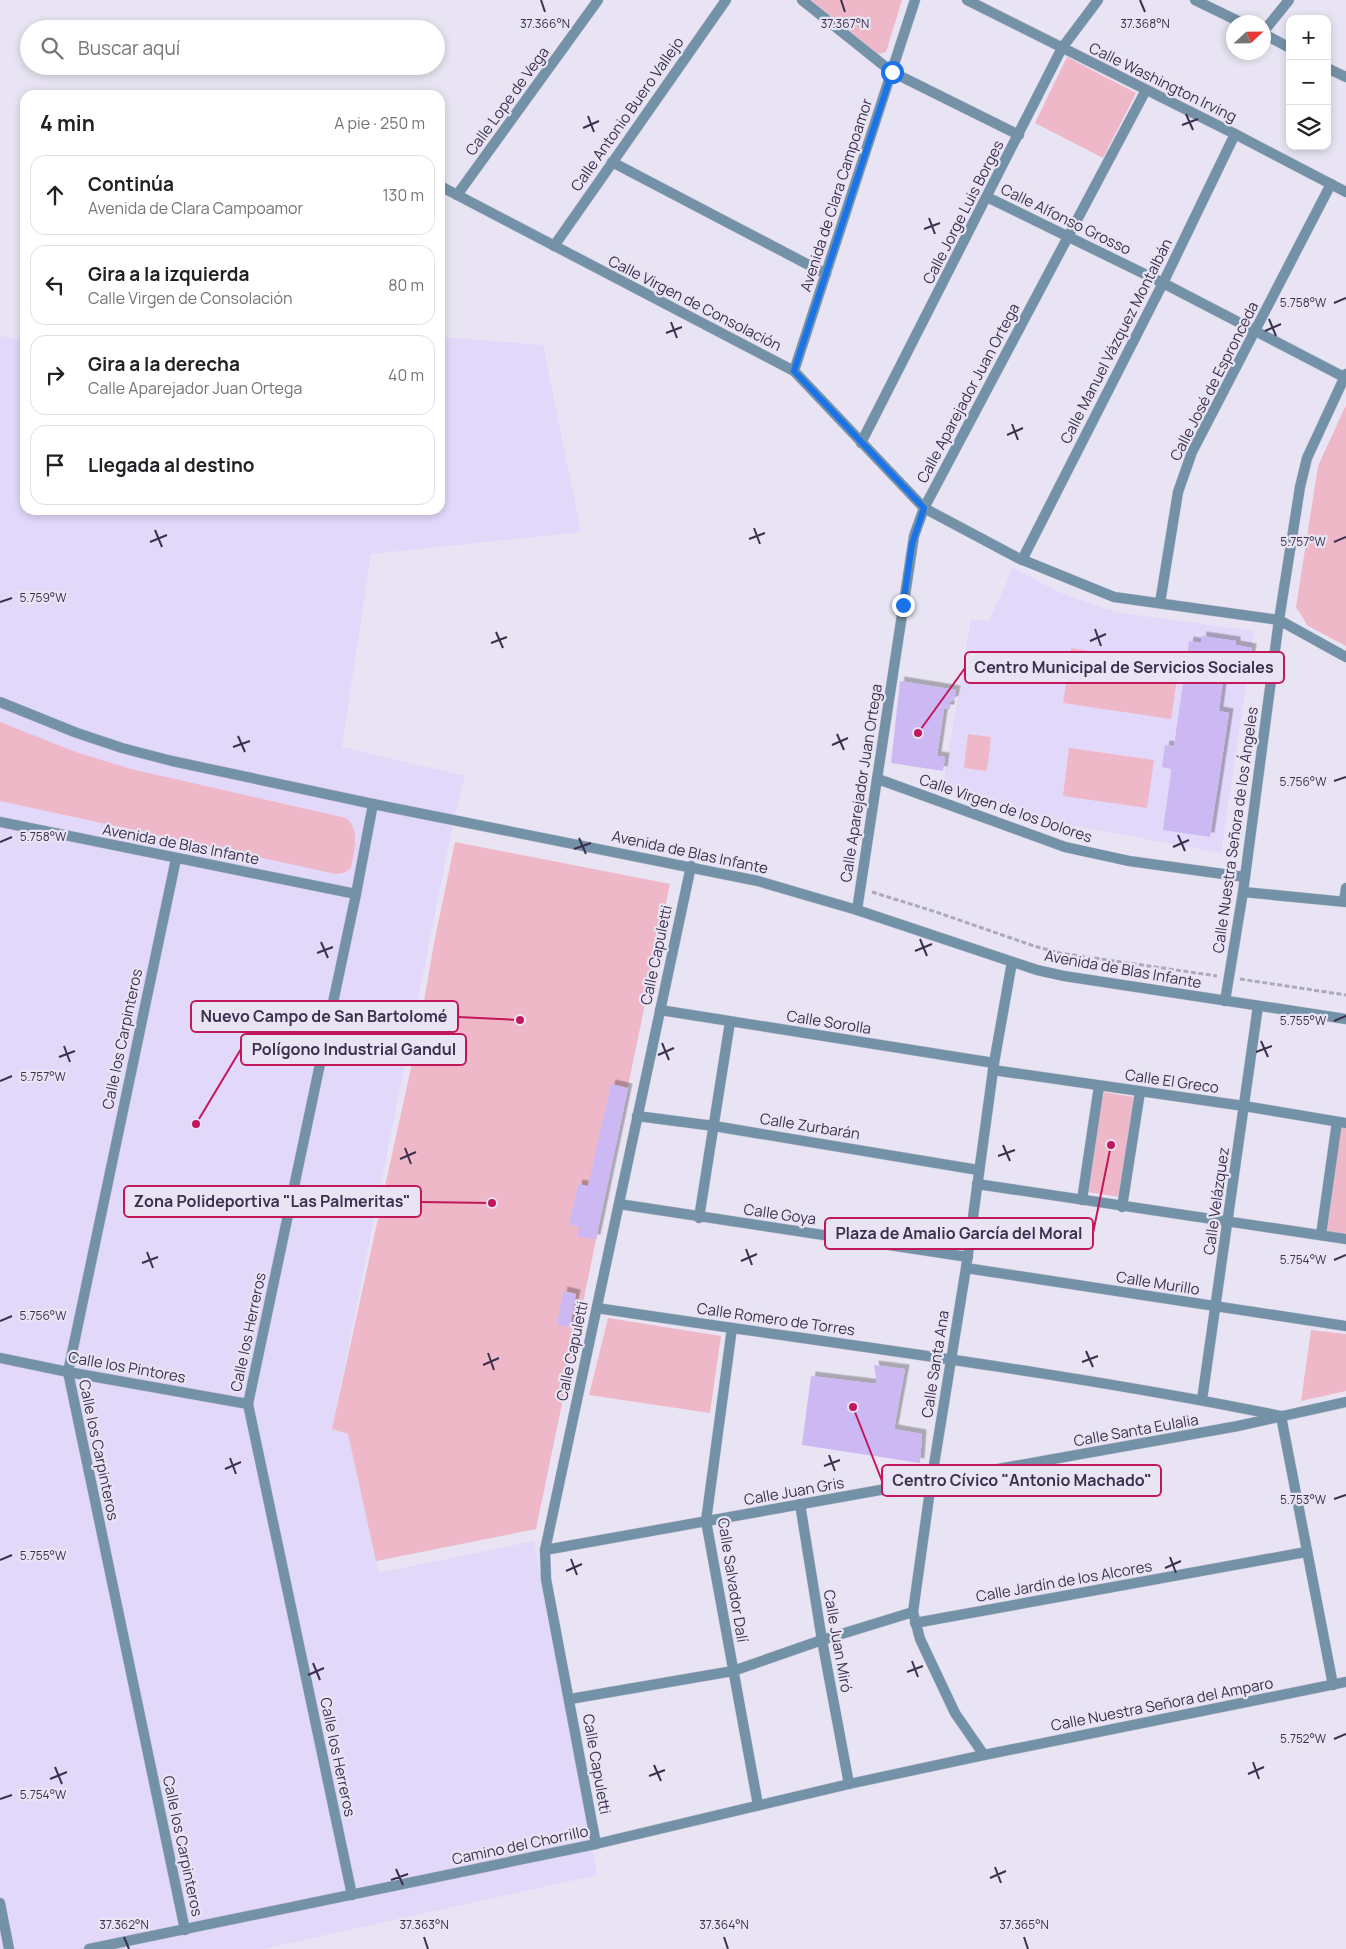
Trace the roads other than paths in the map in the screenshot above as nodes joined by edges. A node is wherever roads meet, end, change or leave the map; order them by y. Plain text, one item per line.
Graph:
1 (598, 0) edge
2 (726, 0) edge
3 (802, 0) edge
4 (915, 0) edge
5 (967, 0) edge
6 (1098, 0) edge
7 (1195, 0) edge
8 (1289, 0) edge
9 (1226, 15) edge
10 (1271, 24) edge
11 (1271, 37) edge
12 (1286, 46) edge
13 (1062, 48) junction
14 (1331, 70) edge
15 (892, 72) junction
16 (1346, 77) edge
17 (1146, 90) junction
18 (1236, 134) junction
19 (1019, 135) junction
20 (612, 162) junction
21 (1330, 184) junction
22 (445, 189) edge
23 (1346, 192) edge
24 (457, 195) junction
25 (988, 198) junction
26 (1067, 237) junction
27 (554, 246) junction
28 (826, 274) junction
29 (1163, 283) junction
30 (1256, 331) junction
31 (794, 371) junction
32 (1345, 375) edge
33 (861, 443) junction
34 (924, 508) junction
35 (1022, 560) junction
36 (1160, 603) junction
37 (1279, 620) junction
38 (1346, 657) edge
39 (0, 702) edge
40 (878, 779) junction
41 (373, 804) junction
42 (0, 822) edge
43 (176, 859) junction
44 (691, 866) junction
45 (1245, 877) junction
46 (1346, 888) edge
47 (1244, 892) junction
48 (356, 894) junction
49 (1345, 902) edge
50 (856, 910) junction
51 (1012, 962) junction
52 (1225, 1001) junction
53 (1258, 1006) junction
54 (660, 1010) junction
55 (1346, 1019) edge
56 (730, 1022) junction
57 (993, 1067) junction
58 (1099, 1086) junction
59 (1140, 1092) junction
60 (1244, 1106) junction
61 (637, 1116) junction
62 (1341, 1123) edge
63 (714, 1126) junction
64 (978, 1170) junction
65 (977, 1184) junction
66 (1082, 1200) junction
67 (619, 1204) junction
68 (1122, 1207) junction
69 (699, 1218) junction
70 (1228, 1222) junction
71 (1321, 1235) junction
72 (1346, 1239) edge
73 (968, 1256) junction
74 (966, 1268) junction
75 (597, 1308) junction
76 (1216, 1308) junction
77 (1346, 1326) edge
78 (732, 1328) junction
79 (0, 1358) edge
80 (952, 1359) junction
81 (68, 1372) junction
82 (1202, 1400) junction
83 (1346, 1402) edge
84 (248, 1404) junction
85 (1281, 1416) junction
86 (931, 1483) junction
87 (800, 1504) junction
88 (706, 1522) junction
89 (545, 1550) junction
90 (1306, 1552) junction
91 (913, 1612) junction
92 (915, 1623) junction
93 (822, 1640) junction
94 (733, 1671) junction
95 (1346, 1682) edge
96 (1333, 1685) junction
97 (570, 1699) junction
98 (984, 1755) junction
99 (849, 1784) junction
100 (758, 1805) junction
101 (596, 1844) junction
102 (352, 1895) junction
103 (0, 1902) edge
104 (185, 1930) junction
105 (10, 1949) edge
106 (90, 1949) edge

1 - 24 street, Calle Lope de Vega
2 - 20 street, Calle Antonio Buero Vallejo
3 - 15 street
4 - 15 street, Avenida de Clara Campoamor
5 - 13 street, Calle Washington Irving
6 - 13 street, Calle Jorge Luis Borges
7 - 9 street
8 - 10 street
11 - 12 street
13 - 17 street, Calle Washington Irving
13 - 19 street, Calle Jorge Luis Borges
14 - 16 street
15 - 19 street
15 - 28 street, Avenida de Clara Campoamor
17 - 18 street, Calle Washington Irving
17 - 26 street, Calle Aparejador Juan Ortega
18 - 21 street, Calle Washington Irving
18 - 29 street, Calle Manuel Vázquez Montalbán
19 - 25 street, Calle Jorge Luis Borges
20 - 27 street, Calle Antonio Buero Vallejo
20 - 28 street
21 - 23 street, Calle Washington Irving
21 - 30 street, Calle José de Espronceda
22 - 24 street, Calle Virgen de Consolación
24 - 27 street, Calle Virgen de Consolación
25 - 26 street, Calle Alfonso Grosso
25 - 33 street, Calle Jorge Luis Borges
26 - 29 street, Calle Alfonso Grosso
26 - 34 street, Calle Aparejador Juan Ortega
27 - 31 street, Calle Virgen de Consolación
28 - 31 street, Avenida de Clara Campoamor
29 - 30 street, Calle Alfonso Grosso
29 - 35 street, Calle Manuel Vázquez Montalbán
30 - 32 street, Calle Alfonso Grosso
30 - 36 street, Calle José de Espronceda
31 - 33 street, Calle Virgen de Consolación
32 - 37 street, Calle Nuestra Señora de los Ángeles
33 - 34 street, Calle Virgen de Consolación
34 - 35 street, Calle Virgen de Consolación
34 - 40 street, Calle Aparejador Juan Ortega
35 - 36 street, Calle Virgen de Consolación
36 - 37 street, Calle Virgen de Consolación
37 - 38 street, Calle Virgen de Consolación
37 - 45 street, Calle Nuestra Señora de los Ángeles
39 - 41 street, Avenida de Blas Infante
40 - 45 street, Calle Virgen de los Dolores
40 - 50 street, Calle Aparejador Juan Ortega
41 - 44 street, Avenida de Blas Infante
41 - 48 street, Calle los Herreros
42 - 43 street, Avenida de Blas Infante
43 - 48 street, Avenida de Blas Infante
43 - 81 street, Calle los Carpinteros
44 - 50 street, Avenida de Blas Infante
44 - 54 street, Calle Capuletti
45 - 47 street, Calle Nuestra Señora de los Ángeles
46 - 49 street
47 - 49 street
47 - 52 street, Calle Nuestra Señora de los Ángeles
48 - 84 street, Calle los Herreros
50 - 51 street, Avenida de Blas Infante
51 - 52 street, Avenida de Blas Infante
51 - 57 street, Calle Santa Ana
52 - 53 street, Avenida de Blas Infante
53 - 55 street, Avenida de Blas Infante
53 - 60 street, Calle Velázquez
54 - 56 street, Calle Sorolla
54 - 61 street, Calle Capuletti
56 - 57 street, Calle Sorolla
56 - 63 street
57 - 58 street, Calle El Greco
57 - 64 street, Calle Santa Ana
58 - 59 street, Calle El Greco
58 - 66 street
59 - 60 street, Calle El Greco
59 - 68 street
60 - 62 street, Calle El Greco
60 - 70 street, Calle Velázquez
61 - 63 street, Calle Zurbarán
61 - 67 street, Calle Capuletti
62 - 71 street
63 - 64 street, Calle Zurbarán
63 - 69 street
64 - 65 street, Calle Santa Ana
65 - 66 street
65 - 73 street, Calle Santa Ana
66 - 68 street
67 - 69 street, Calle Goya
67 - 75 street, Calle Capuletti
68 - 70 street
69 - 73 street, Calle Goya
70 - 71 street
70 - 76 street, Calle Velázquez
71 - 72 street
73 - 74 street, Calle Santa Ana
74 - 76 street, Calle Murillo
74 - 80 street, Calle Santa Ana
75 - 78 street, Calle Romero de Torres
75 - 89 street, Calle Capuletti
76 - 77 street, Calle Murillo
76 - 82 street, Calle Velázquez
78 - 80 street, Calle Romero de Torres
78 - 88 street, Calle Salvador Dalí
79 - 81 street, Calle los Pintores
80 - 82 street, Calle Romero de Torres
80 - 86 street, Calle Santa Ana
81 - 84 street, Calle los Pintores
81 - 104 street, Calle los Carpinteros
82 - 85 street, Calle Romero de Torres
83 - 85 street, Calle Santa Eulalia
84 - 102 street, Calle los Herreros
85 - 86 street, Calle Santa Eulalia
85 - 90 street
86 - 87 street, Calle Juan Gris
86 - 91 street, Calle Santa Ana
87 - 88 street, Calle Juan Gris
87 - 93 street, Calle Juan Miró
88 - 89 street, Calle Juan Gris
88 - 94 street, Calle Salvador Dalí
89 - 97 street, Calle Capuletti
90 - 92 street, Calle Jardín de los Alcores
90 - 96 street
91 - 92 street, Calle Santa Ana
91 - 93 street
92 - 98 street, Calle Santa Ana
93 - 94 street
93 - 99 street, Calle Juan Miró
94 - 97 street
94 - 100 street, Calle Salvador Dalí
95 - 96 street, Calle Nuestra Señora del Amparo
96 - 98 street, Calle Nuestra Señora del Amparo
97 - 101 street, Calle Capuletti
98 - 99 street, Camino del Chorrillo
99 - 100 street, Camino del Chorrillo
100 - 101 street, Camino del Chorrillo
101 - 102 street, Camino del Chorrillo
102 - 104 street, Camino del Chorrillo
103 - 105 street
104 - 106 street, Camino del Chorrillo

